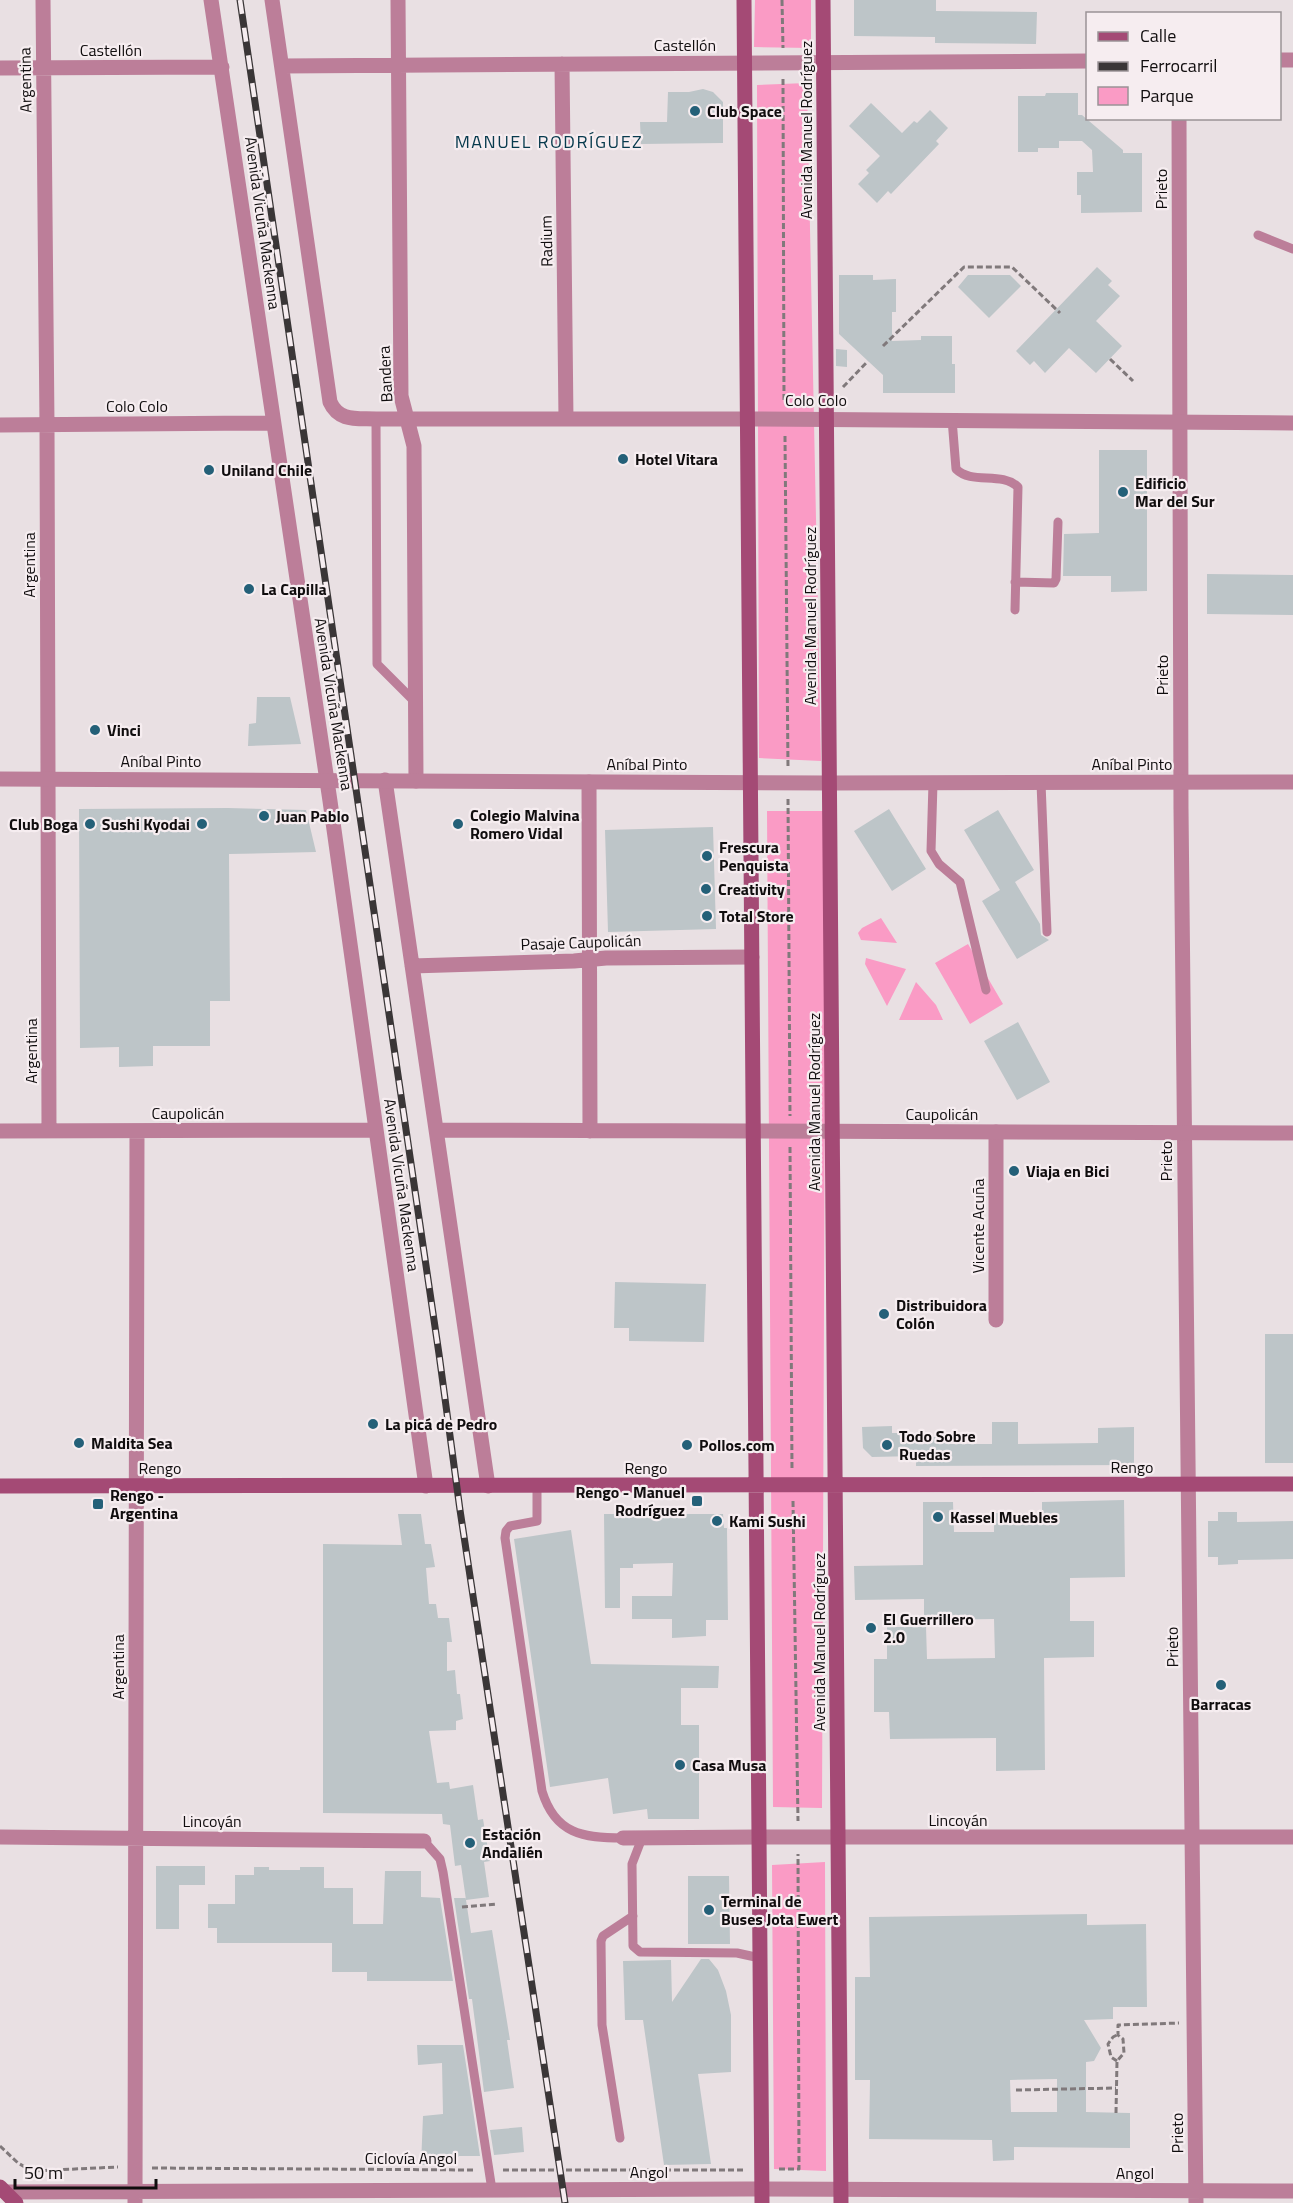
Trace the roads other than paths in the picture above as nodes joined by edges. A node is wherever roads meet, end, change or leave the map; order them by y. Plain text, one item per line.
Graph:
1 (43, 0) edge
2 (211, 0) edge
3 (273, 0) edge
4 (398, 0) edge
5 (744, 0) edge
6 (823, 0) edge
7 (1086, 61) edge
8 (744, 62) junction
9 (823, 62) junction
10 (562, 64) junction
11 (398, 65) junction
12 (282, 66) junction
13 (0, 68) edge
14 (43, 68) junction
15 (222, 68) junction
16 (1179, 120) edge
17 (1258, 235) dead end
18 (1293, 249) edge
19 (826, 418) junction
20 (376, 419) junction
21 (407, 419) junction
22 (566, 419) junction
23 (748, 419) junction
24 (952, 419) junction
25 (1179, 421) junction
26 (273, 423) junction
27 (1293, 423) edge
28 (47, 424) junction
29 (0, 425) edge
30 (1058, 522) dead end
31 (1015, 582) junction
32 (1015, 610) dead end
33 (416, 703) junction
34 (48, 778) junction
35 (0, 779) edge
36 (327, 780) junction
37 (385, 780) junction
38 (416, 781) junction
39 (589, 782) junction
40 (1180, 782) junction
41 (1293, 782) edge
42 (751, 783) junction
43 (829, 783) junction
44 (933, 783) junction
45 (1041, 783) junction
46 (1047, 932) dead end
47 (752, 957) junction
48 (589, 959) junction
49 (412, 966) junction
50 (986, 990) dead end
51 (376, 1130) junction
52 (437, 1130) junction
53 (0, 1131) edge
54 (49, 1131) junction
55 (137, 1131) junction
56 (590, 1131) junction
57 (752, 1131) junction
58 (832, 1131) junction
59 (996, 1132) junction
60 (1184, 1133) junction
61 (1293, 1133) edge
62 (996, 1320) dead end
63 (1293, 1484) edge
64 (488, 1485) junction
65 (1188, 1485) junction
66 (0, 1486) edge
67 (137, 1486) junction
68 (426, 1486) junction
69 (537, 1486) junction
70 (756, 1486) junction
71 (835, 1486) junction
72 (0, 1837) edge
73 (758, 1837) junction
74 (1192, 1837) junction
75 (1293, 1837) edge
76 (136, 1838) junction
77 (623, 1838) joint
78 (642, 1838) junction
79 (839, 1838) junction
80 (424, 1841) joint
81 (633, 1916) junction
82 (760, 1959) junction
83 (620, 2138) dead end
84 (492, 2190) junction
85 (1293, 2191) edge
86 (7, 2194) edge
87 (762, 2196) edge
88 (135, 2197) edge
89 (841, 2197) edge
90 (1196, 2197) edge

1 - 14 street, Argentina
2 - 15 street, Avenida Vicuña Mackenna
3 - 12 street
4 - 11 street, Bandera
5 - 8 main road
6 - 9 main road, Avenida Manuel Rodríguez
7 - 9 street, Castellón
8 - 9 street, Castellón
8 - 10 street, Castellón
8 - 23 main road
9 - 19 main road, Avenida Manuel Rodríguez
10 - 11 street, Castellón
10 - 22 street, Radium
11 - 12 street, Castellón
11 - 21 street, Bandera
12 - 20 street, Colo Colo
13 - 14 street, Castellón
14 - 15 street, Castellón
14 - 28 street, Argentina
15 - 26 street, Avenida Vicuña Mackenna
16 - 25 street, Prieto
17 - 18 lane
19 - 23 street, Colo Colo
19 - 24 street, Colo Colo
19 - 43 main road, Avenida Manuel Rodríguez
20 - 21 street, Colo Colo
20 - 33 lane
21 - 22 street, Colo Colo
21 - 33 street, Bandera
22 - 23 street, Colo Colo
23 - 42 main road
24 - 25 street, Colo Colo
24 - 31 lane
25 - 27 street, Colo Colo
25 - 40 street, Prieto
26 - 28 street, Colo Colo
26 - 36 street, Avenida Vicuña Mackenna
28 - 29 street, Colo Colo
28 - 34 street, Argentina
30 - 31 lane
31 - 32 lane
33 - 38 street, Bandera
34 - 35 street, Aníbal Pinto
34 - 36 street, Aníbal Pinto
34 - 54 street, Argentina
36 - 37 street, Aníbal Pinto
36 - 51 street, Avenida Vicuña Mackenna
37 - 38 street, Aníbal Pinto
37 - 49 street
38 - 39 street, Aníbal Pinto
39 - 42 street, Aníbal Pinto
39 - 48 street
40 - 41 street, Aníbal Pinto
40 - 45 street, Aníbal Pinto
40 - 60 street, Prieto
42 - 43 street, Aníbal Pinto
42 - 47 main road
43 - 44 street, Aníbal Pinto
43 - 58 main road, Avenida Manuel Rodríguez
44 - 45 street, Aníbal Pinto
44 - 50 lane
45 - 46 lane
47 - 48 street, Pasaje Caupolicán
47 - 57 main road
48 - 49 street, Pasaje Caupolicán
48 - 56 street
49 - 52 street
51 - 55 street, Caupolicán
51 - 68 street, Avenida Vicuña Mackenna
52 - 56 street, Caupolicán
52 - 64 street
53 - 54 street, Caupolicán
54 - 55 street, Caupolicán
55 - 67 street, Argentina
56 - 57 street, Caupolicán
57 - 58 street, Caupolicán
57 - 70 main road
58 - 59 street, Caupolicán
58 - 71 main road, Avenida Manuel Rodríguez
59 - 60 street, Caupolicán
59 - 62 street, Vicente Acuña
60 - 61 street, Caupolicán
60 - 65 street, Prieto
63 - 65 main road, Rengo
64 - 68 main road, Rengo
64 - 69 main road, Rengo
65 - 71 main road, Rengo
65 - 74 street, Prieto
66 - 67 main road, Rengo
67 - 68 main road, Rengo
67 - 76 street, Argentina
69 - 70 main road, Rengo
69 - 77 lane
70 - 71 main road, Rengo
70 - 73 main road
71 - 79 main road, Avenida Manuel Rodríguez
72 - 76 street, Lincoyán
73 - 78 street, Lincoyán
73 - 79 street, Lincoyán
73 - 82 main road
74 - 75 street, Lincoyán
74 - 79 street, Lincoyán
74 - 90 street, Prieto
76 - 80 street, Lincoyán
76 - 88 street, Argentina
77 - 78 street, Lincoyán
78 - 81 lane
79 - 89 main road, Avenida Manuel Rodríguez
80 - 84 lane
81 - 82 lane
81 - 83 lane
82 - 87 main road
84 - 87 street, Angol
84 - 88 street, Angol
85 - 90 street, Angol
86 - 88 street, Angol
87 - 89 street, Angol
89 - 90 street, Angol

